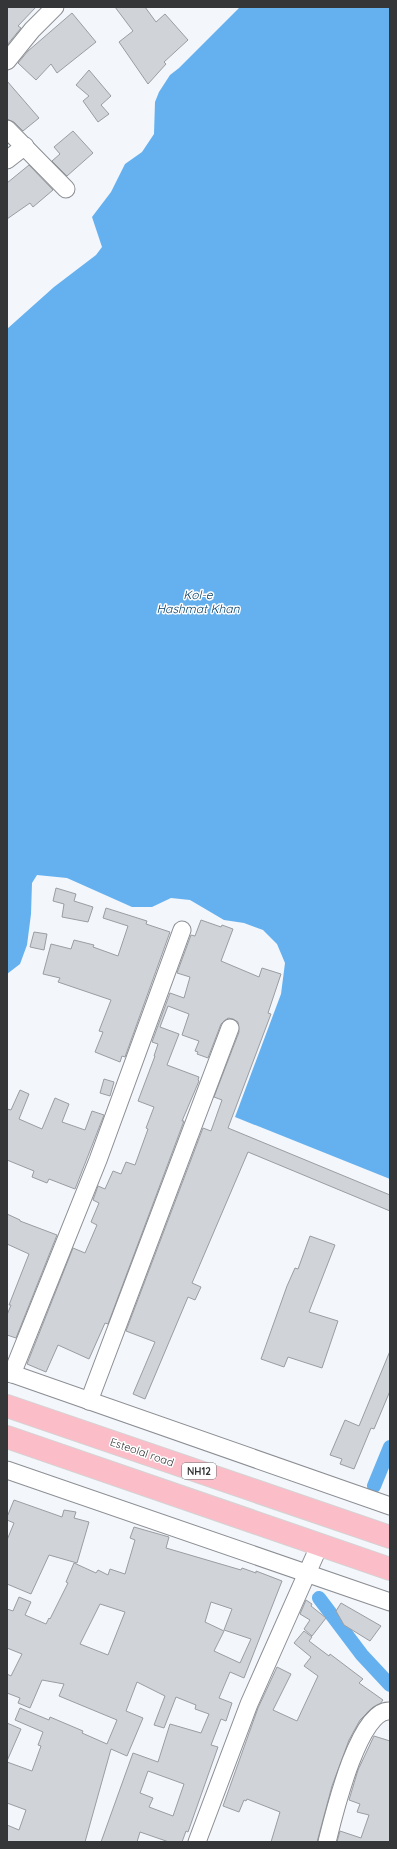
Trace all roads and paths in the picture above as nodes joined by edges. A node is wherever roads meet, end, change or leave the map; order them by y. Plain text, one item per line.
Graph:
1 (55, 7) edge
2 (7, 61) edge
3 (7, 129) edge
4 (25, 146) junction
5 (7, 160) edge
6 (66, 189) dead end
7 (182, 930) dead end
8 (230, 1028) dead end
9 (10, 1373) edge
10 (89, 1401) junction
11 (7, 1406) edge
12 (7, 1437) edge
13 (7, 1470) edge
14 (390, 1506) edge
15 (390, 1538) edge
16 (320, 1544) junction
17 (390, 1569) edge
18 (307, 1573) junction
19 (390, 1602) edge
20 (390, 1711) edge
21 (197, 1842) edge
22 (327, 1842) edge

1 - 2 street
3 - 4 street
4 - 5 street
4 - 6 street
7 - 9 street
8 - 10 street
9 - 10 street
10 - 14 street
11 - 15 highway, Esteolal road / NH12
12 - 16 highway
13 - 18 street
16 - 17 highway
16 - 18 street
18 - 19 street
18 - 21 street
20 - 22 street

